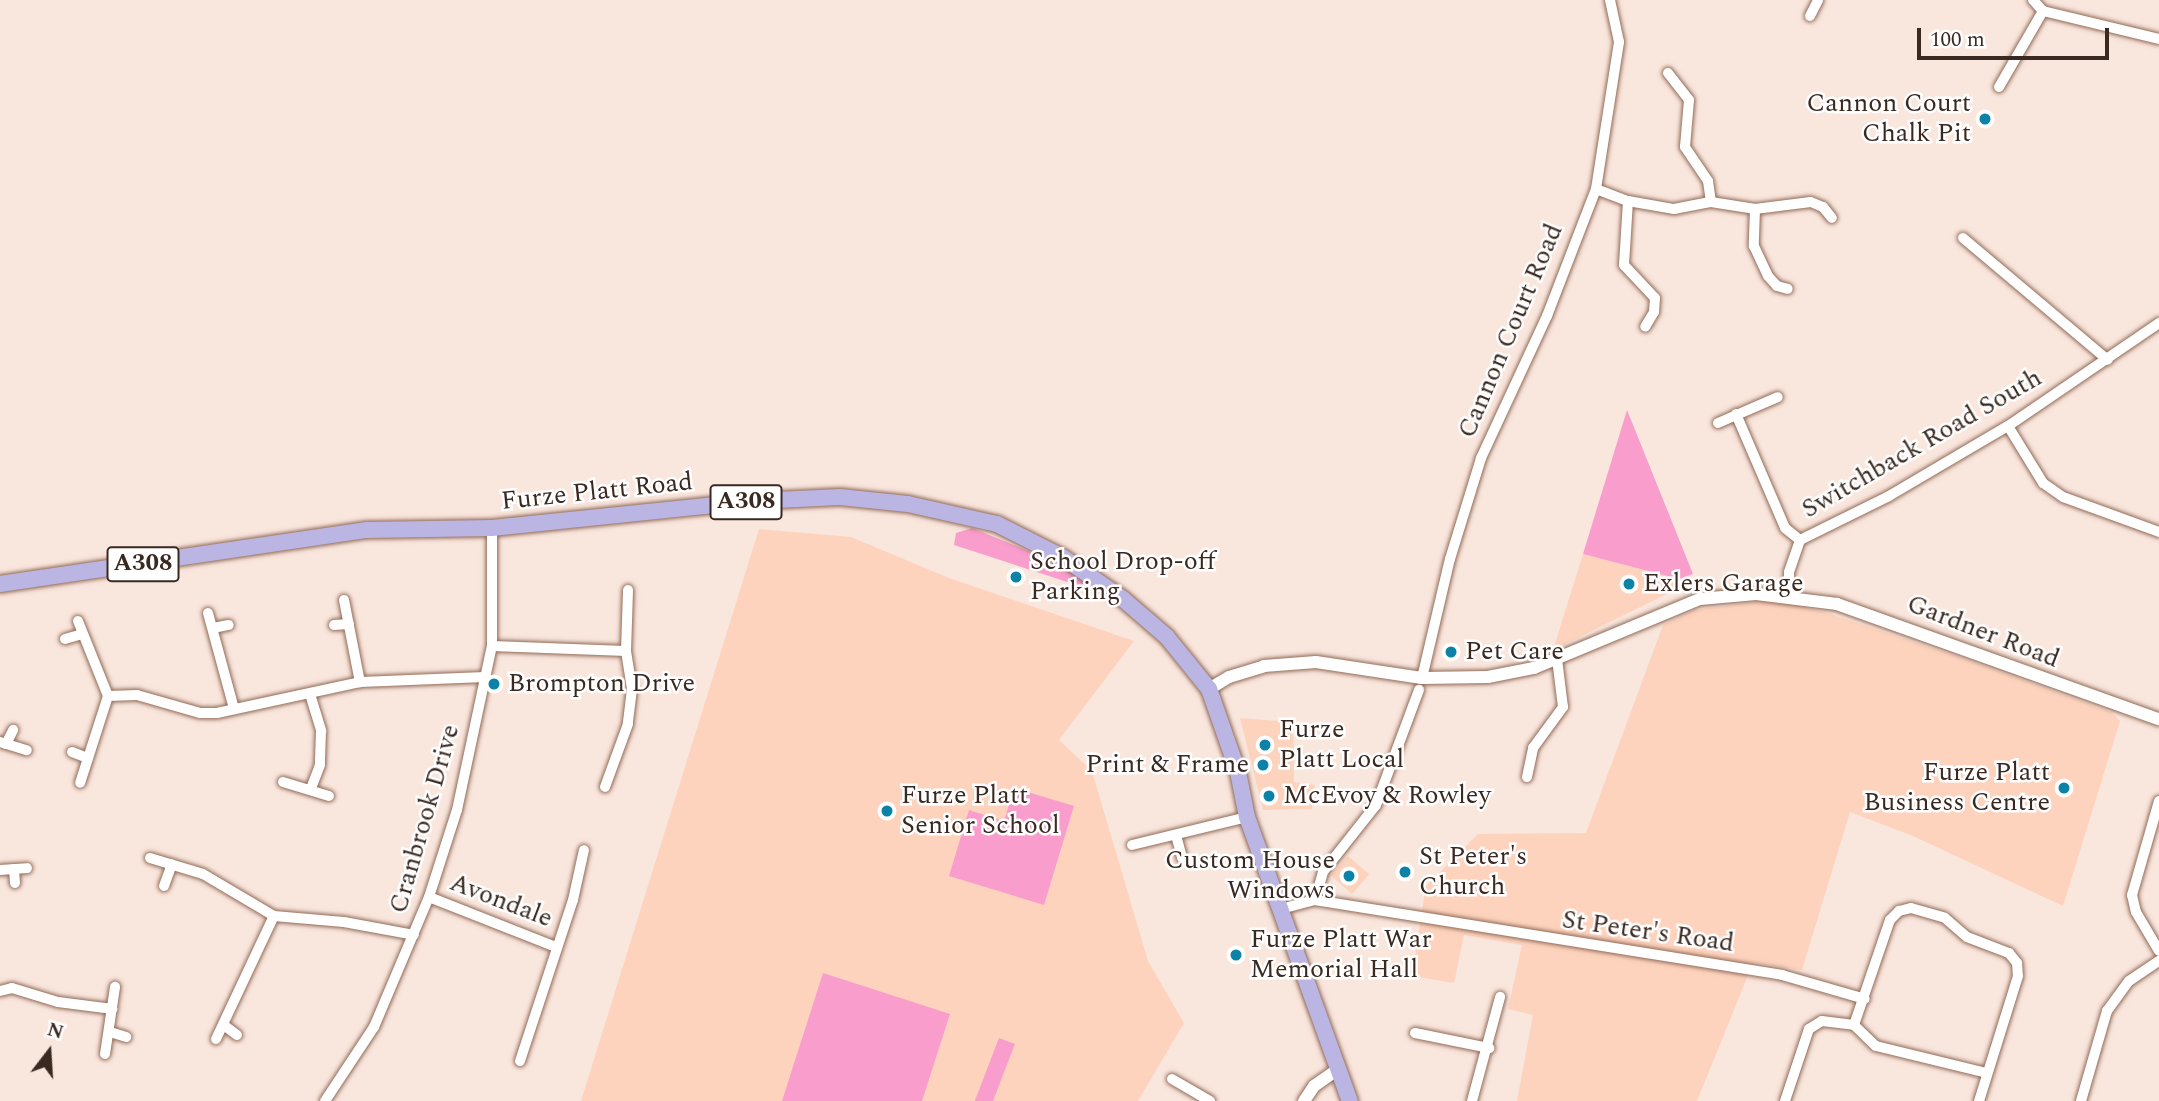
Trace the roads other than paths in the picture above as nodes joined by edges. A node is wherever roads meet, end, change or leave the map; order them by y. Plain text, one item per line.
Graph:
1 (1610, 0) edge
2 (1818, 0) edge
3 (2032, 0) edge
4 (2043, 11) junction
5 (1810, 16) dead end
6 (2159, 39) edge
7 (1668, 73) dead end
8 (1999, 87) dead end
9 (1596, 189) junction
10 (1628, 201) junction
11 (1710, 202) junction
12 (1755, 209) junction
13 (1832, 218) dead end
14 (1963, 237) dead end
15 (1788, 289) dead end
16 (2159, 323) edge
17 (1645, 327) dead end
18 (2108, 360) junction
19 (1779, 397) dead end
20 (1736, 414) junction
21 (1718, 423) dead end
22 (2008, 426) junction
23 (492, 528) junction
24 (2159, 531) edge
25 (1800, 540) junction
26 (0, 584) edge
27 (628, 590) dead end
28 (1789, 596) junction
29 (344, 600) dead end
30 (208, 613) dead end
31 (78, 621) dead end
32 (349, 624) junction
33 (229, 625) dead end
34 (334, 625) dead end
35 (213, 628) junction
36 (82, 634) junction
37 (65, 639) dead end
38 (492, 646) junction
39 (626, 652) junction
40 (1557, 659) junction
41 (485, 677) junction
42 (360, 682) junction
43 (1421, 684) junction
44 (1209, 689) junction
45 (310, 694) junction
46 (108, 696) junction
47 (233, 709) junction
48 (2159, 719) edge
49 (12, 730) dead end
50 (3, 743) edge
51 (27, 750) dead end
52 (72, 752) dead end
53 (88, 758) junction
54 (1527, 777) dead end
55 (283, 782) dead end
56 (80, 783) dead end
57 (605, 787) dead end
58 (311, 789) junction
59 (329, 796) dead end
60 (2159, 801) edge
61 (1247, 817) junction
62 (1176, 835) junction
63 (1132, 845) dead end
64 (584, 850) dead end
65 (150, 858) dead end
66 (1182, 858) dead end
67 (172, 864) junction
68 (27, 868) dead end
69 (14, 869) junction
70 (0, 870) edge
71 (15, 883) dead end
72 (164, 887) dead end
73 (429, 897) junction
74 (1315, 900) junction
75 (1281, 909) junction
76 (274, 916) junction
77 (414, 935) junction
78 (556, 947) junction
79 (2159, 951) edge
80 (2159, 961) edge
81 (115, 987) dead end
82 (0, 991) edge
83 (1500, 997) dead end
84 (1865, 999) junction
85 (113, 1009) junction
86 (1854, 1025) junction
87 (225, 1026) junction
88 (110, 1032) junction
89 (1415, 1033) dead end
90 (237, 1035) dead end
91 (126, 1037) dead end
92 (216, 1039) dead end
93 (1489, 1048) junction
94 (105, 1054) dead end
95 (520, 1061) dead end
96 (1338, 1069) junction
97 (1987, 1073) junction
98 (1172, 1079) dead end
99 (1207, 1100) edge
100 (325, 1101) edge
101 (1304, 1101) edge
102 (1350, 1101) edge
103 (1472, 1101) edge
104 (1785, 1101) edge
105 (1979, 1101) edge
106 (2081, 1101) edge

1 - 9 street, Cannon Court Road
2 - 5 street
3 - 4 street
4 - 6 street
4 - 8 street
7 - 11 street
9 - 10 street
9 - 43 street, Cannon Court Road
10 - 11 street
10 - 17 street
11 - 12 street
12 - 13 street
12 - 15 street
14 - 18 street
16 - 18 street, Switchback Road South
18 - 22 street, Switchback Road South
19 - 20 street
20 - 21 street
20 - 25 street
22 - 24 street
22 - 25 street, Switchback Road South
23 - 26 main road, Furze Platt Road / A308
23 - 38 street, Cranbrook Drive
23 - 44 main road, Furze Platt Road / A308
25 - 28 street, Switchback Road South
27 - 39 street
28 - 40 street
28 - 48 street, Gardner Road
29 - 32 street
30 - 35 street
31 - 36 street
32 - 34 street
32 - 42 street
33 - 35 street
35 - 47 street
36 - 37 street
36 - 46 street
38 - 39 street
38 - 41 street, Cranbrook Drive
39 - 57 street
40 - 43 street
40 - 54 street
41 - 42 street
41 - 73 street, Cranbrook Drive
42 - 45 street
43 - 44 street
43 - 74 street, Cannon Court Road
44 - 61 main road, Furze Platt Road / A308
45 - 47 street
45 - 58 street
46 - 47 street
46 - 53 street
49 - 50 street
50 - 51 street
52 - 53 street
53 - 56 street
55 - 58 street
58 - 59 street
60 - 79 street
61 - 62 street
61 - 75 main road, Furze Platt Road / A308
62 - 63 street
62 - 66 street
64 - 78 street, Avondale
65 - 67 street
67 - 72 street
67 - 76 street
68 - 69 street
69 - 70 street
69 - 71 street
73 - 77 street, Cranbrook Drive
73 - 78 street, Avondale
74 - 75 street, St Peter's Road
74 - 84 street, St Peter's Road
75 - 96 main road, Furze Platt Road / A308
76 - 77 street
76 - 87 street
77 - 100 street, Cranbrook Drive
78 - 95 street, Avondale
80 - 106 street
81 - 85 street
82 - 85 street
83 - 93 street
84 - 86 street
84 - 97 street
85 - 88 street
86 - 97 street
86 - 104 street
87 - 90 street
87 - 92 street
88 - 91 street
88 - 94 street
89 - 93 street
93 - 103 street
96 - 101 street
96 - 102 main road, Furze Platt Road / A308
97 - 105 street
98 - 99 street

